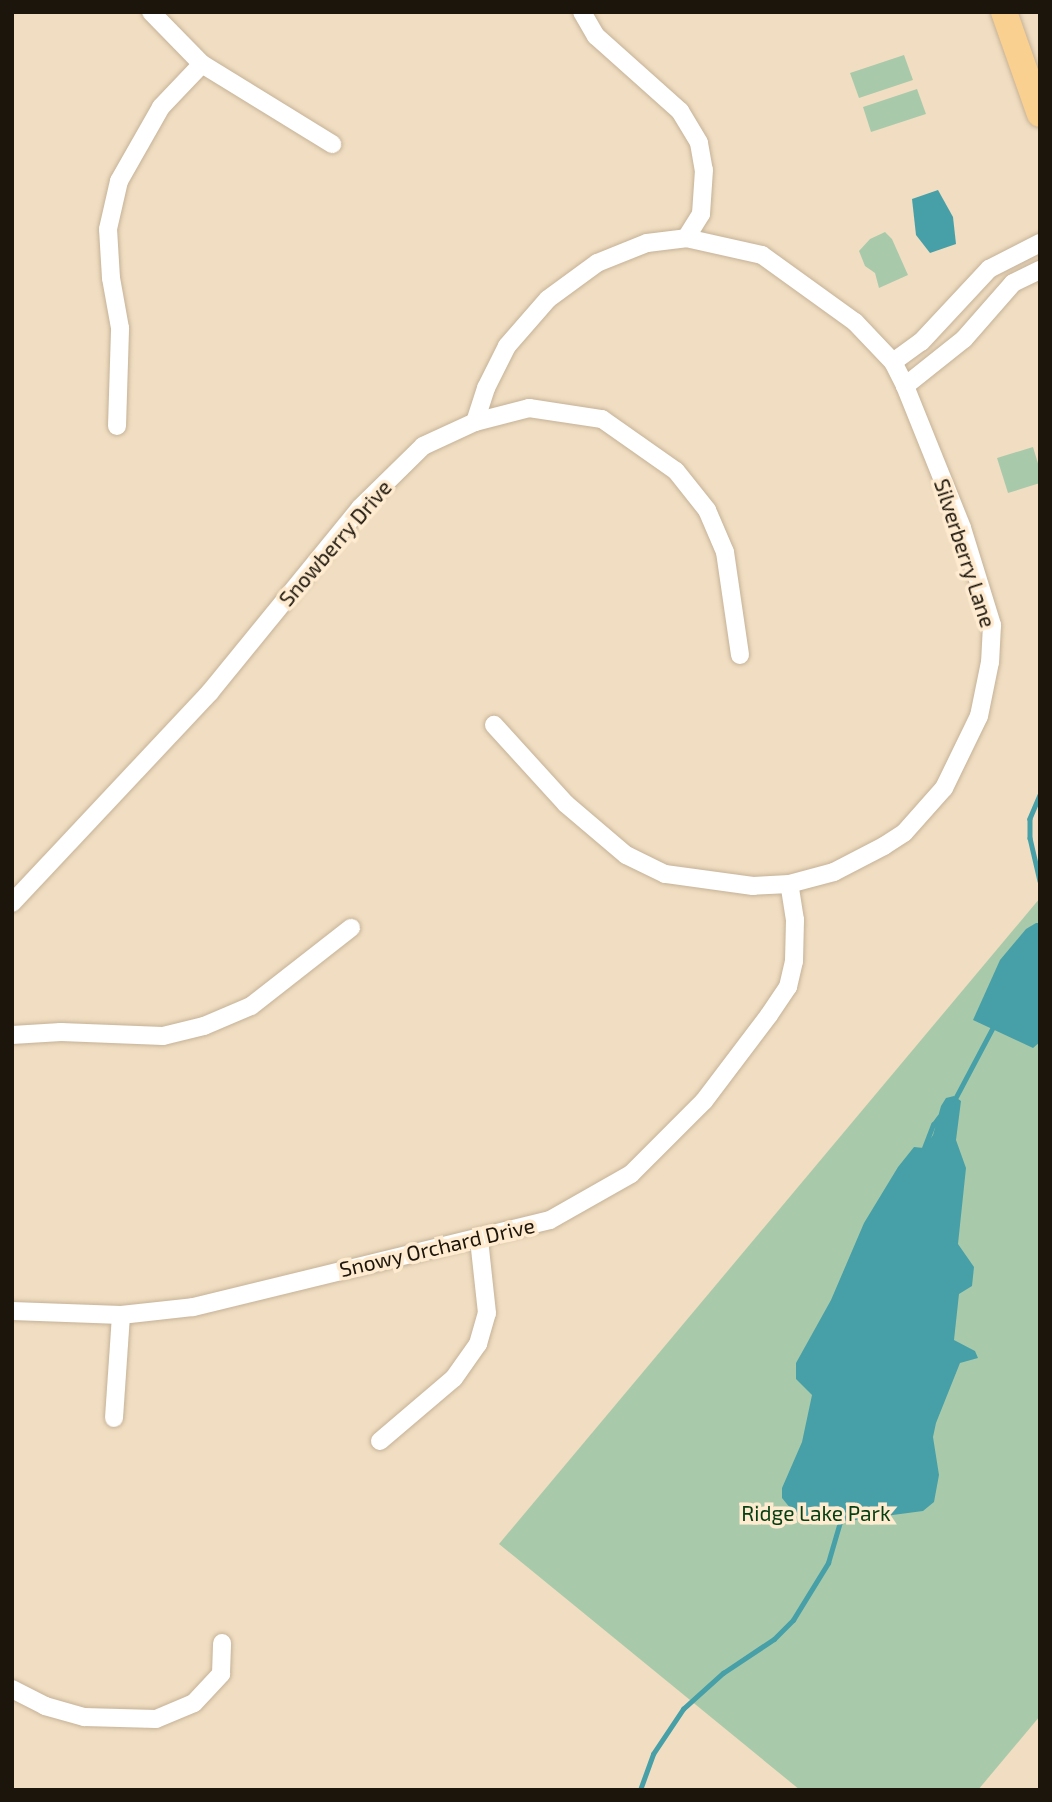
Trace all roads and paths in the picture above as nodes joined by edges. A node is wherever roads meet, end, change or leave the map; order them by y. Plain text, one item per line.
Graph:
1 (151, 12) edge
2 (582, 12) edge
3 (1004, 12) edge
4 (202, 64) junction
5 (1040, 114) edge
6 (332, 144) dead end
7 (687, 238) junction
8 (1040, 243) edge
9 (1040, 270) edge
10 (977, 282) junction
11 (997, 304) junction
12 (893, 362) junction
13 (905, 386) junction
14 (475, 422) junction
15 (117, 426) dead end
16 (740, 655) dead end
17 (494, 725) dead end
18 (789, 884) junction
19 (12, 903) edge
20 (351, 929) dead end
21 (12, 1035) edge
22 (479, 1239) junction
23 (12, 1311) edge
24 (121, 1315) junction
25 (114, 1418) dead end
26 (380, 1441) dead end
27 (222, 1643) dead end
28 (12, 1689) edge

1 - 4 street
2 - 7 street
3 - 5 highway
4 - 6 street
4 - 15 street
7 - 12 street, Silverberry Lane
7 - 14 street, Silverberry Lane
8 - 10 street
9 - 11 street
10 - 11 street
10 - 12 street
11 - 13 street
12 - 13 street, Silverberry Lane
13 - 18 street, Silverberry Lane
14 - 16 street, Snowberry Drive
14 - 19 street, Snowberry Drive
17 - 18 street, Silverberry Lane
18 - 22 street, Snowy Orchard Drive
20 - 21 street
22 - 24 street, Snowy Orchard Drive
22 - 26 street
23 - 24 street, Snowy Orchard Drive
24 - 25 street
27 - 28 street

